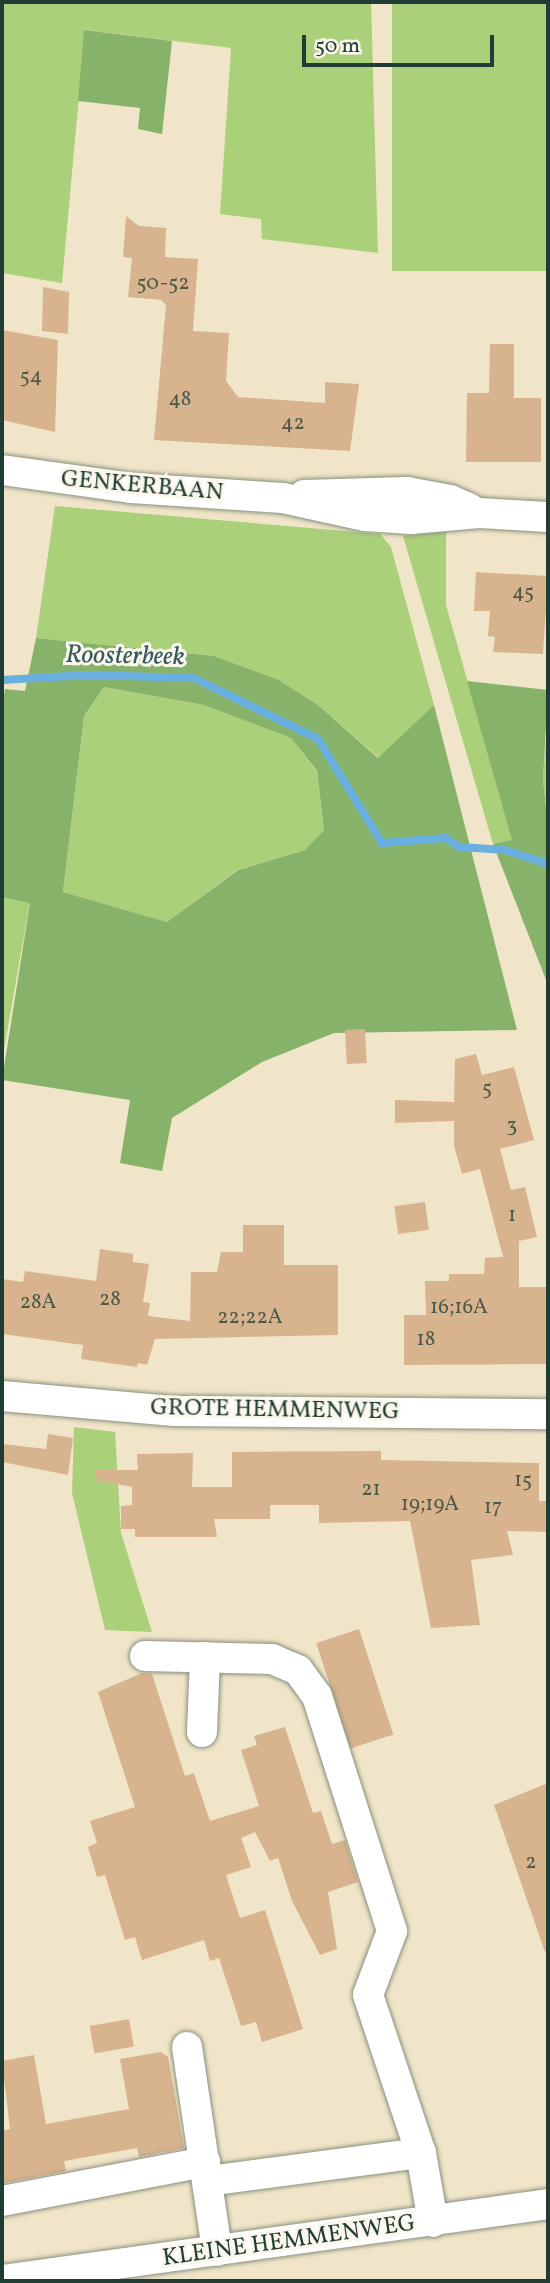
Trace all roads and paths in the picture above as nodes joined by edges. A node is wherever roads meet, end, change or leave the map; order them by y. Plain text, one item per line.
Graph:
1 (2, 470) edge
2 (548, 517) edge
3 (2, 1396) edge
4 (548, 1414) edge
5 (145, 1656) dead end
6 (205, 1657) junction
7 (202, 1731) dead end
8 (187, 2047) dead end
9 (421, 2153) junction
10 (206, 2172) junction
11 (2, 2201) edge
12 (543, 2207) edge
13 (433, 2222) junction
14 (217, 2251) junction
15 (2, 2280) edge

1 - 2 street, GENKERBAAN
3 - 4 street, GROTE HEMMENWEG
5 - 6 street
6 - 7 street
6 - 9 street
8 - 10 street
9 - 10 street
9 - 13 street
10 - 11 street
10 - 14 street
12 - 13 street, KLEINE HEMMENWEG
13 - 14 street, KLEINE HEMMENWEG
14 - 15 street, KLEINE HEMMENWEG

